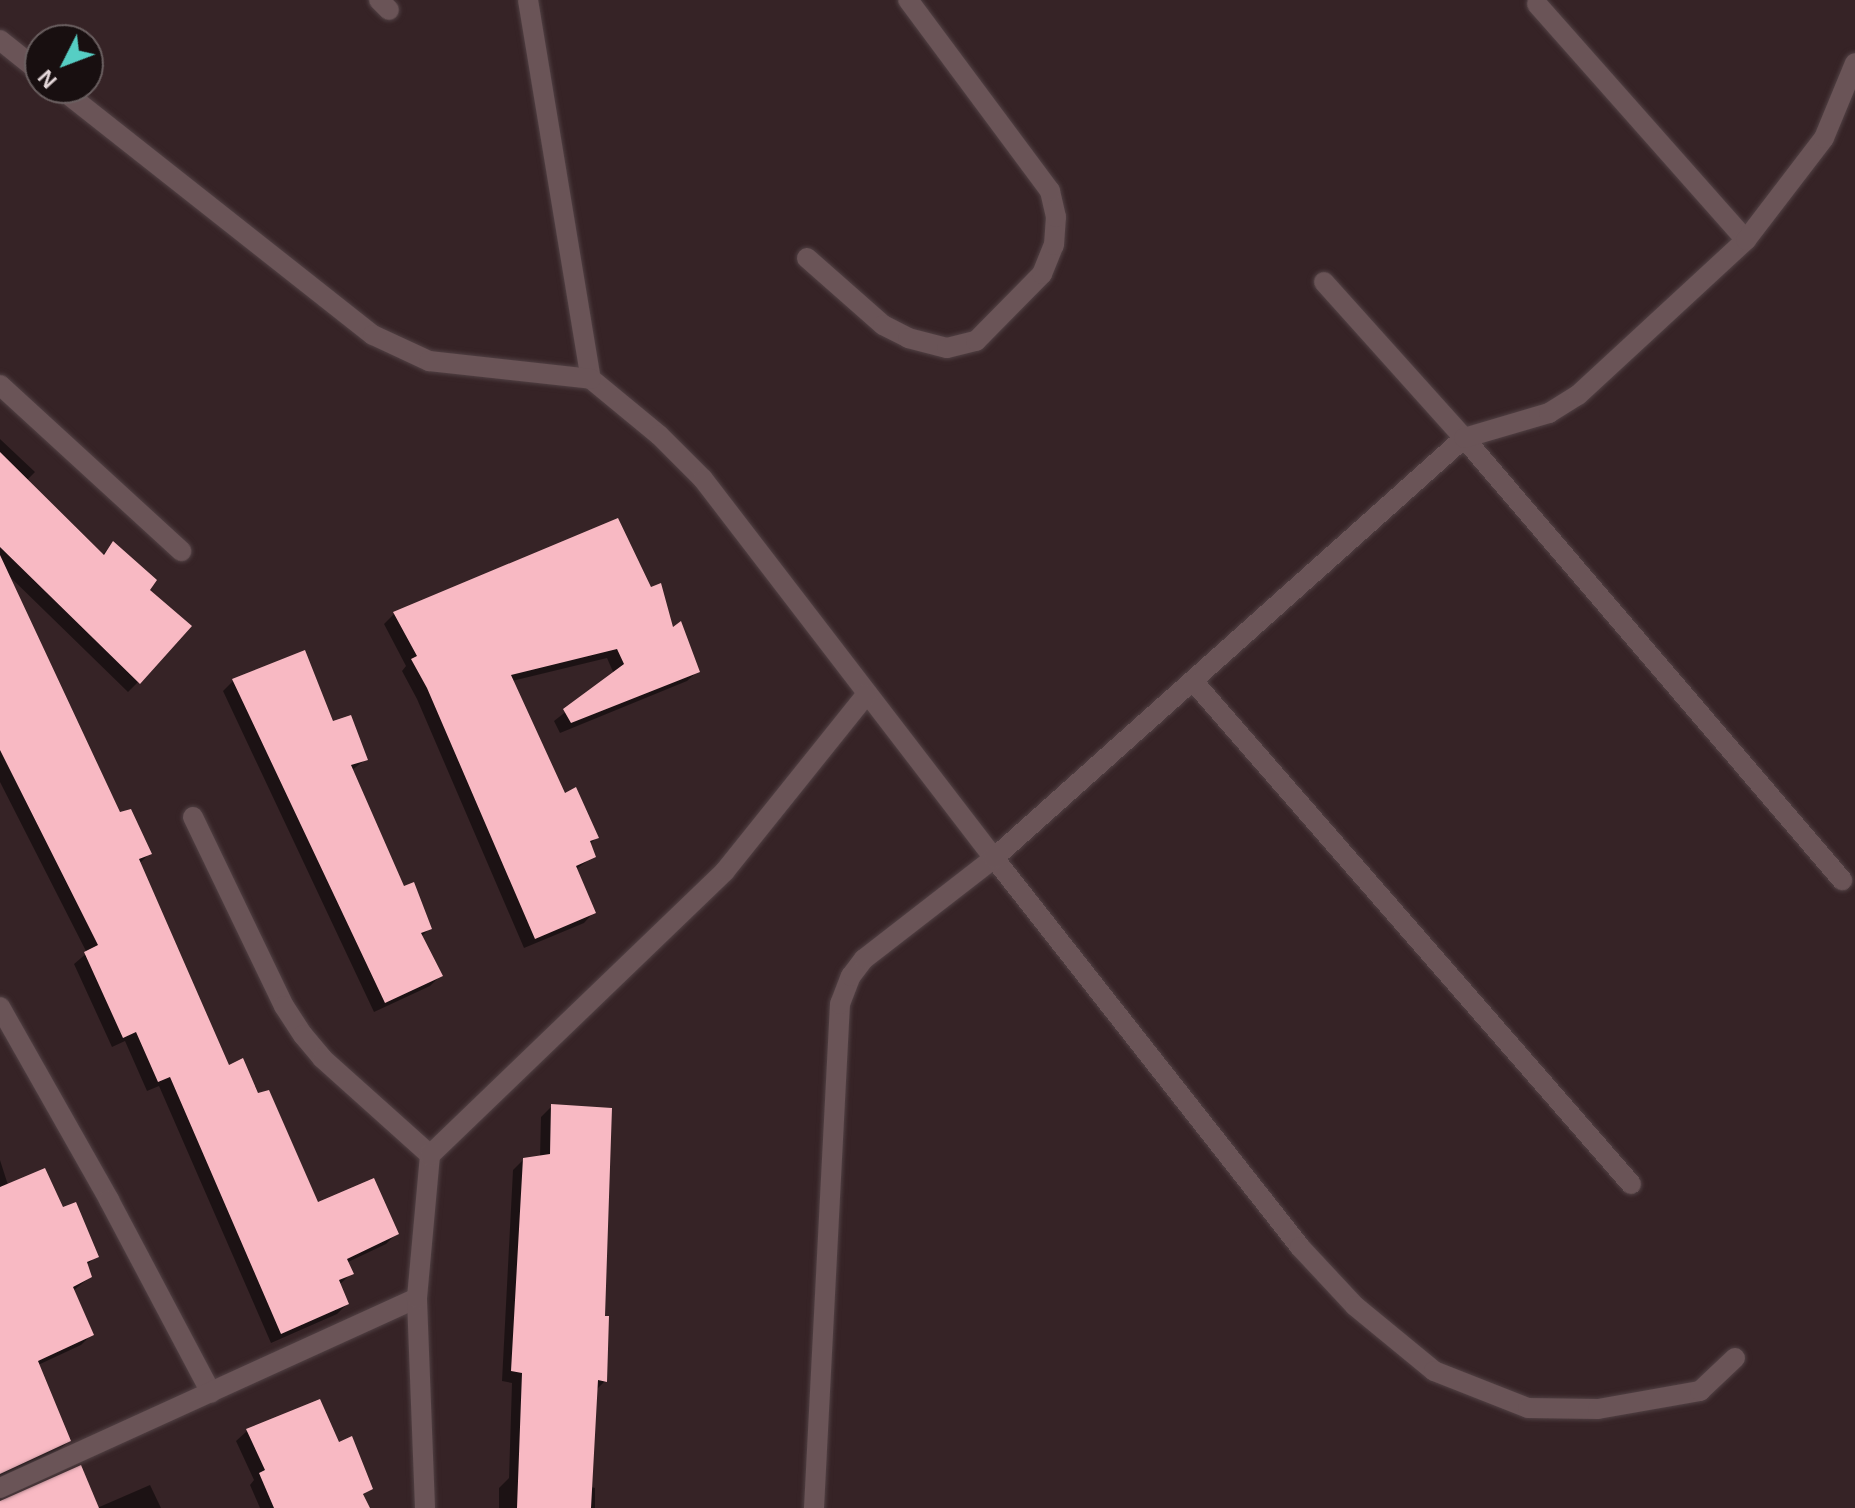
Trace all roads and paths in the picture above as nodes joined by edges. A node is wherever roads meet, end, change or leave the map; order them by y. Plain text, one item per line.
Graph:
1 (528, 0) edge
2 (908, 0) edge
3 (1537, 4) dead end
4 (0, 40) edge
5 (24, 59) edge
6 (1855, 63) edge
7 (80, 104) edge
8 (1746, 240) junction
9 (807, 258) dead end
10 (1324, 282) dead end
11 (591, 379) junction
12 (0, 385) edge
13 (1464, 438) junction
14 (181, 551) dead end
15 (1193, 681) junction
16 (867, 694) junction
17 (193, 817) dead end
18 (994, 858) junction
19 (1842, 880) dead end
20 (0, 1007) edge
21 (430, 1155) junction
22 (1631, 1184) dead end
23 (417, 1298) junction
24 (1735, 1358) dead end
25 (211, 1393) junction
26 (0, 1488) edge
27 (425, 1508) edge
28 (814, 1508) edge

1 - 11 street
2 - 9 street
3 - 8 street
4 - 5 street
6 - 8 street
7 - 11 street
8 - 13 street
10 - 13 street
11 - 16 street
12 - 14 street
13 - 15 street
13 - 19 street
15 - 18 street
15 - 22 street
16 - 18 street
16 - 21 street
17 - 21 street
18 - 24 street
18 - 28 street
20 - 25 street
21 - 23 street
23 - 25 street
23 - 27 street
25 - 26 street

